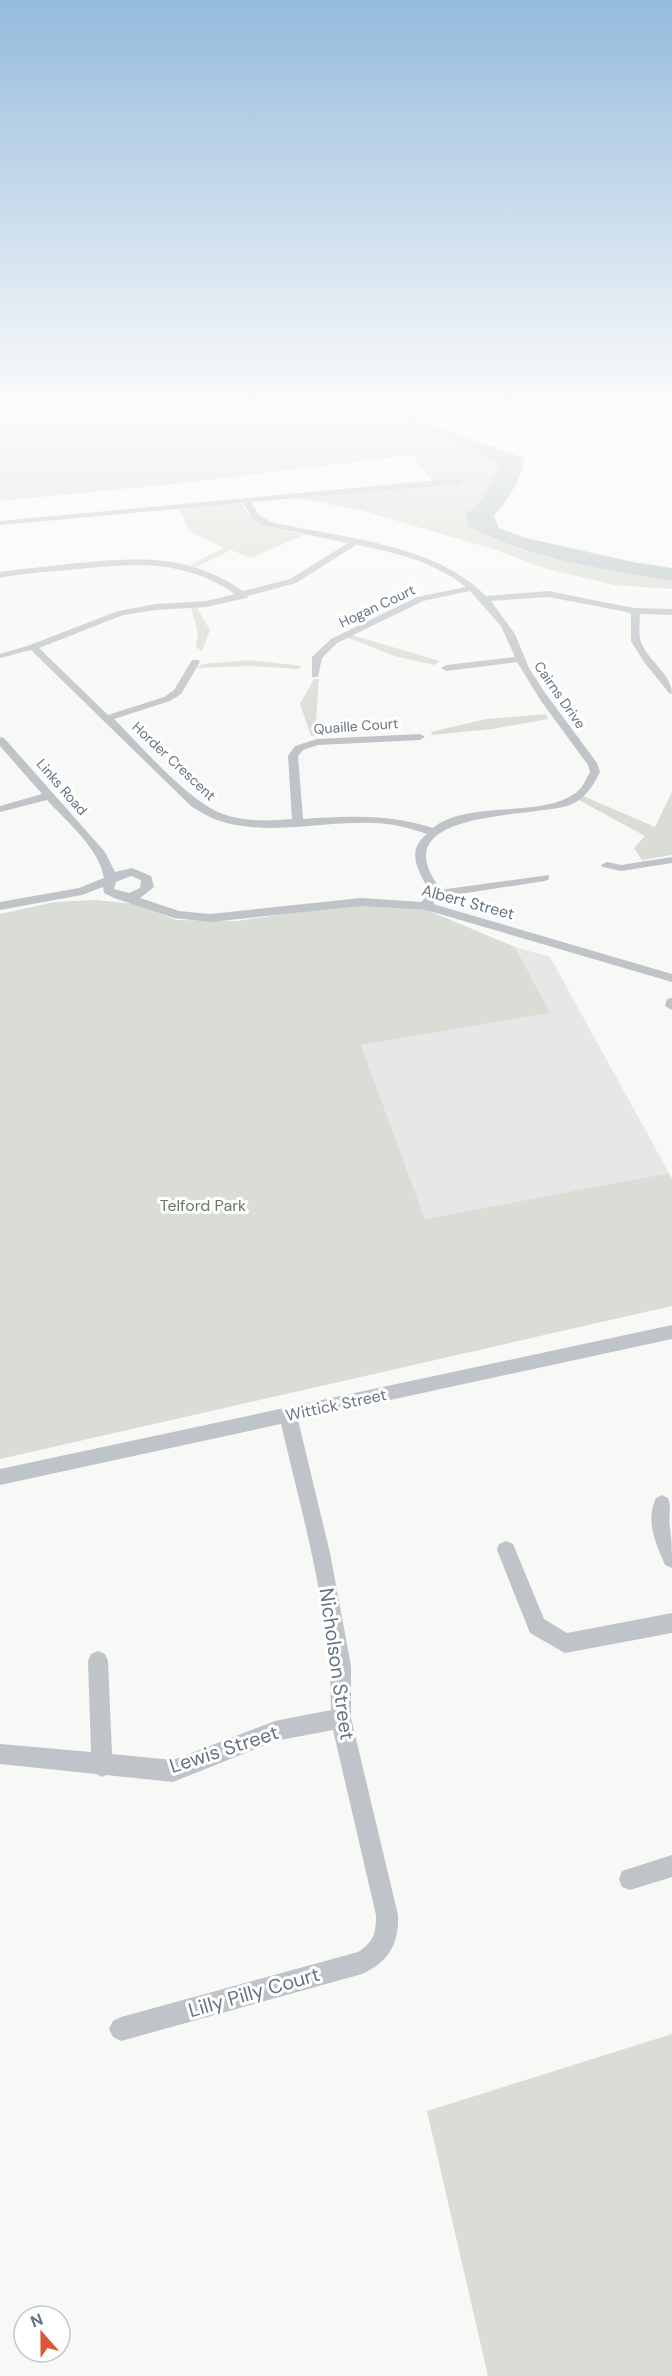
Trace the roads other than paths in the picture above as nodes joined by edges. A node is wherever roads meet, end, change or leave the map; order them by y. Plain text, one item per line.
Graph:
1 (35, 520) edge
2 (261, 520) edge
3 (0, 523) edge
4 (355, 542) junction
5 (0, 575) edge
6 (472, 588) junction
7 (244, 596) junction
8 (484, 599) junction
9 (632, 611) junction
10 (672, 612) edge
11 (33, 647) junction
12 (2, 656) dead end
13 (519, 659) junction
14 (195, 662) dead end
15 (446, 668) dead end
16 (670, 669) dead end
17 (655, 670) junction
18 (315, 675) dead end
19 (672, 691) edge
20 (108, 718) junction
21 (420, 737) dead end
22 (0, 740) edge
23 (50, 796) junction
24 (0, 808) edge
25 (298, 821) junction
26 (433, 832) junction
27 (101, 854) junction
28 (672, 860) edge
29 (607, 865) dead end
30 (132, 872) junction
31 (545, 877) dead end
32 (110, 880) junction
33 (148, 887) junction
34 (68, 894) junction
35 (436, 894) junction
36 (121, 897) junction
37 (0, 906) edge
38 (427, 906) junction
39 (178, 915) junction
40 (672, 978) edge
41 (672, 1332) edge
42 (288, 1416) junction
43 (0, 1477) edge
44 (662, 1504) dead end
45 (506, 1550) dead end
46 (672, 1558) edge
47 (672, 1623) edge
48 (98, 1661) dead end
49 (341, 1718) junction
50 (0, 1754) edge
51 (102, 1766) junction
52 (672, 1866) edge
53 (630, 1879) dead end
54 (382, 1947) joint
55 (121, 2029) dead end

1 - 3 street
2 - 4 street, Cairns Drive
4 - 6 street, Cairns Drive
4 - 7 street
5 - 7 street
6 - 8 street, Cairns Drive
6 - 18 street, Hogan Court
7 - 11 street
8 - 9 street
8 - 13 street, Cairns Drive
9 - 10 street
9 - 17 street
11 - 12 street
11 - 20 street, Horder Crescent
13 - 15 street
13 - 26 street, Cairns Drive
14 - 20 street
16 - 17 street
17 - 19 street
20 - 25 street, Horder Crescent
21 - 25 street, Quaille Court
22 - 23 street, Links Road
23 - 24 street
23 - 27 street, Links Road
25 - 26 street, Horder Crescent
26 - 35 street
27 - 30 street, Links Road
27 - 32 street, Links Road
28 - 29 street
30 - 32 street
30 - 33 street, Links Road
31 - 35 street
32 - 34 street
32 - 36 street, Links Road
33 - 36 street
33 - 39 street, Albert Street
34 - 36 street
34 - 37 street
35 - 38 street
36 - 39 street, Albert Street
38 - 39 street, Albert Street
38 - 40 street, Albert Street
41 - 42 street, Wittick Street
42 - 43 street, Wittick Street
42 - 49 street, Nicholson Street
44 - 46 street
45 - 47 street
48 - 51 street
49 - 51 street, Lewis Street
49 - 54 street, Nicholson Street
50 - 51 street, Lewis Street
52 - 53 street
54 - 55 street, Lilly Pilly Court

